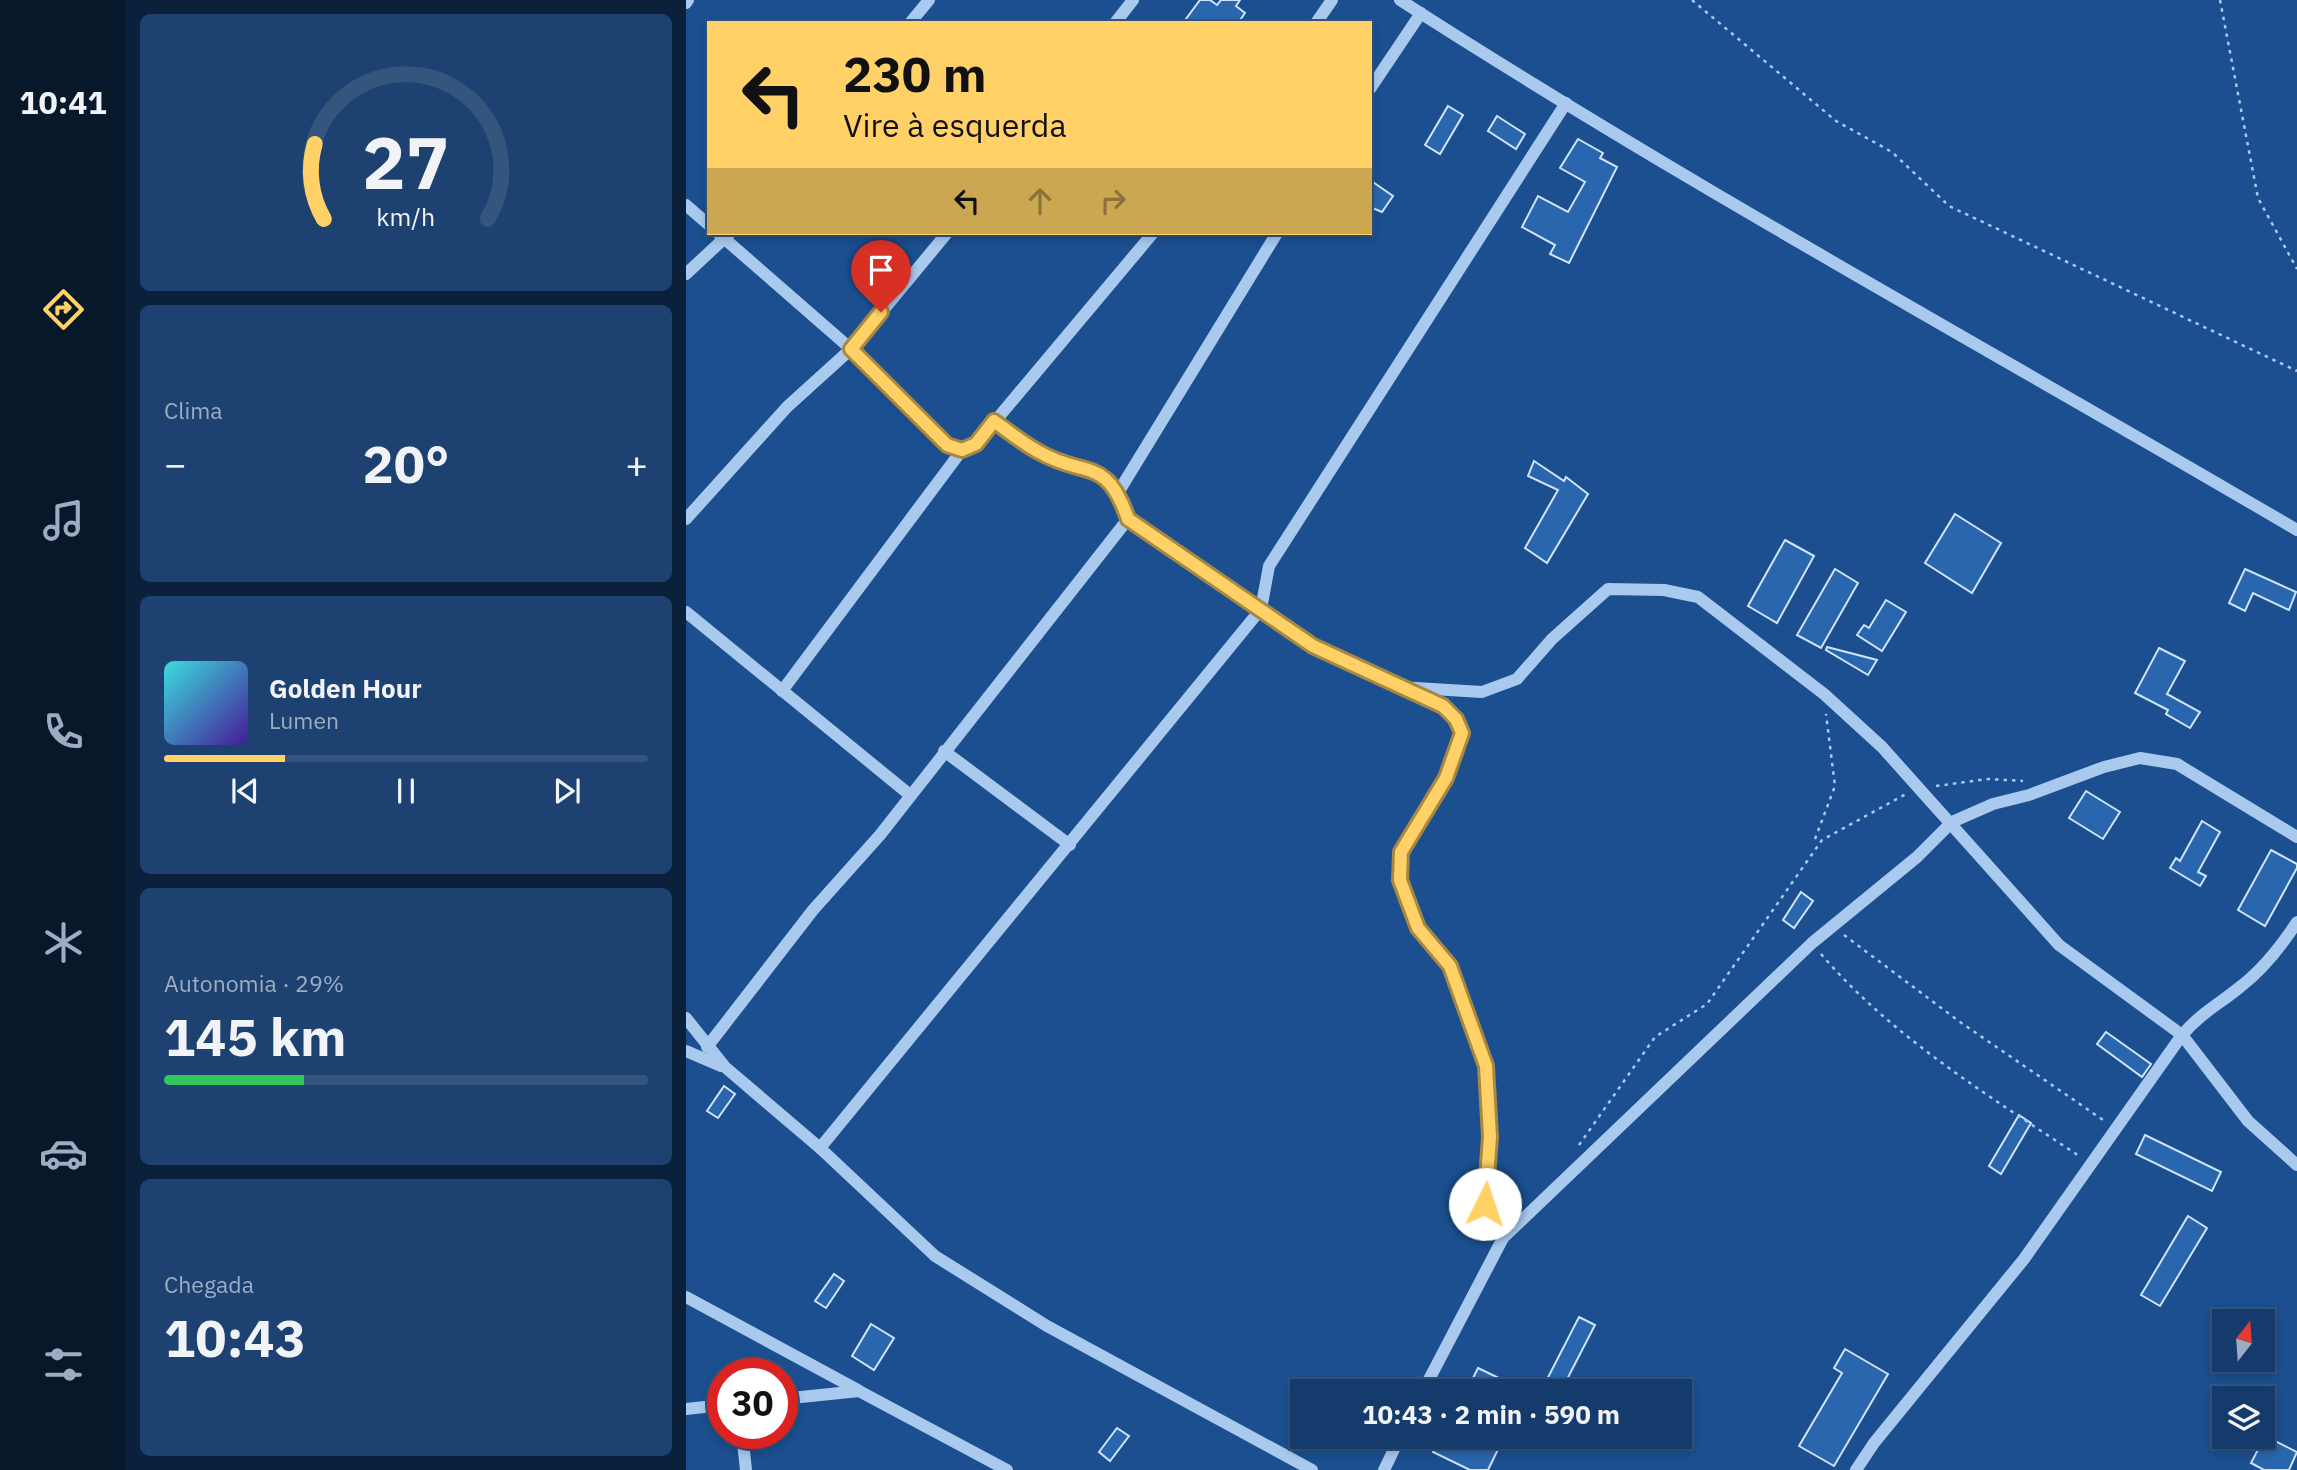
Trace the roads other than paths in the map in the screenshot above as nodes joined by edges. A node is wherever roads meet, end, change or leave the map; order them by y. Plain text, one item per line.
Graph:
1 (929, 0) edge
2 (1133, 0) edge
3 (1332, 0) edge
4 (1400, 0) edge
5 (1421, 13) junction
6 (912, 21) edge
7 (1117, 21) edge
8 (1317, 21) edge
9 (1372, 86) edge
10 (1566, 103) junction
11 (686, 205) edge
12 (707, 223) edge
13 (725, 235) edge
14 (945, 235) edge
15 (1151, 235) edge
16 (1276, 235) edge
17 (686, 274) edge
18 (851, 349) junction
19 (994, 421) junction
20 (962, 450) junction
21 (1119, 491) junction
22 (686, 519) edge
23 (1128, 519) junction
24 (2297, 530) edge
25 (1261, 609) junction
26 (686, 612) edge
27 (1399, 688) junction
28 (782, 691) junction
29 (944, 751) junction
30 (910, 795) junction
31 (1952, 822) junction
32 (2297, 836) edge
33 (1070, 845) junction
34 (2297, 922) edge
35 (686, 1018) edge
36 (2182, 1035) junction
37 (707, 1046) junction
38 (686, 1051) edge
39 (725, 1068) junction
40 (820, 1148) junction
41 (2297, 1165) edge
42 (1503, 1238) junction
43 (686, 1297) edge
44 (1429, 1379) edge
45 (859, 1391) junction
46 (798, 1397) edge
47 (707, 1407) edge
48 (686, 1409) edge
49 (743, 1449) edge
50 (1395, 1449) edge
51 (746, 1470) edge
52 (1007, 1470) edge
53 (1312, 1470) edge
54 (1384, 1470) edge
55 (1856, 1470) edge

1 - 6 street
2 - 7 street
3 - 8 street
4 - 5 street
5 - 9 street
5 - 10 street
10 - 24 street
10 - 25 street
11 - 12 street
13 - 17 street
13 - 18 street
14 - 18 street
15 - 19 street
16 - 21 street
18 - 20 street
18 - 22 street
19 - 20 street
19 - 21 street
20 - 28 street
21 - 23 street
23 - 25 street
23 - 29 street
25 - 27 street
25 - 33 street
26 - 28 street
27 - 31 street
27 - 42 street
28 - 30 street
29 - 30 street
29 - 33 street
30 - 37 street
31 - 32 street
31 - 36 street
31 - 42 street
33 - 40 street
34 - 36 street
35 - 37 street
36 - 41 street
36 - 55 street
37 - 39 street
38 - 39 street
39 - 40 street
40 - 53 street
42 - 44 street
43 - 45 street
45 - 46 street
45 - 52 street
47 - 48 street
49 - 51 street
50 - 54 street

